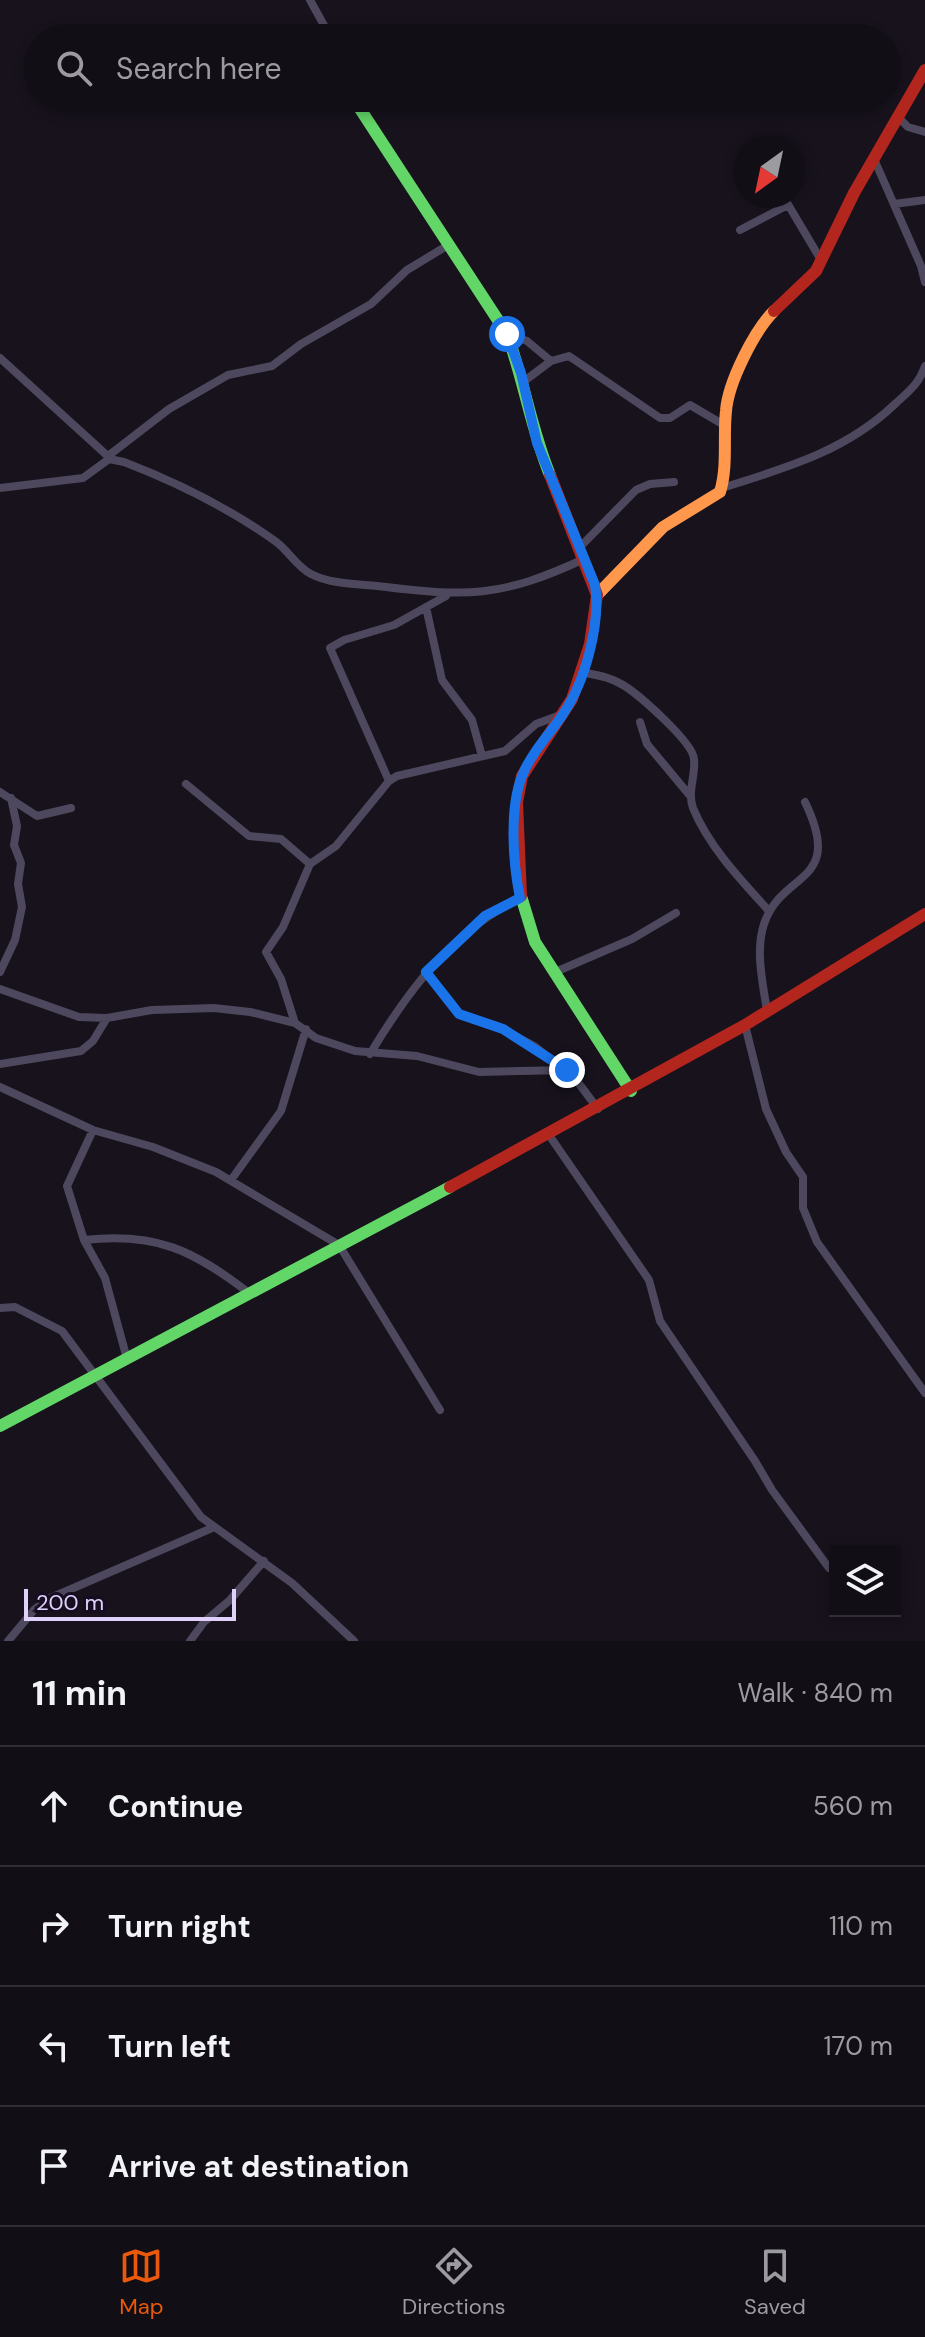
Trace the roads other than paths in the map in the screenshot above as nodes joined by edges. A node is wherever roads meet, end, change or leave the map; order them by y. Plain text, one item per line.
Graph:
1 (310, 0) edge
2 (323, 24) edge
3 (925, 70) edge
4 (362, 112) edge
5 (901, 112) edge
6 (901, 112) edge
7 (898, 117) junction
8 (925, 132) edge
9 (874, 159) junction
10 (925, 200) edge
11 (894, 204) junction
12 (782, 208) edge
13 (787, 208) edge
14 (740, 230) dead end
15 (450, 244) junction
16 (821, 260) junction
17 (925, 282) edge
18 (507, 334) junction
19 (0, 358) edge
20 (551, 361) junction
21 (925, 366) edge
22 (523, 382) junction
23 (922, 387) edge
24 (724, 425) junction
25 (110, 458) junction
26 (674, 482) dead end
27 (0, 488) edge
28 (722, 488) junction
29 (582, 553) junction
30 (448, 595) junction
31 (597, 595) junction
32 (426, 607) junction
33 (582, 672) junction
34 (563, 714) junction
35 (640, 722) dead end
36 (482, 756) junction
37 (389, 781) junction
38 (186, 784) dead end
39 (0, 792) edge
40 (691, 797) junction
41 (11, 798) junction
42 (805, 802) dead end
43 (71, 808) dead end
44 (310, 864) junction
45 (520, 898) junction
46 (769, 911) junction
47 (676, 913) dead end
48 (925, 914) edge
49 (0, 972) edge
50 (426, 972) junction
51 (553, 973) junction
52 (0, 989) edge
53 (767, 1012) junction
54 (107, 1018) junction
55 (295, 1023) junction
56 (745, 1025) junction
57 (306, 1029) junction
58 (370, 1054) junction
59 (0, 1064) edge
60 (567, 1070) junction
61 (0, 1087) edge
62 (631, 1091) junction
63 (598, 1109) junction
64 (93, 1130) junction
65 (549, 1135) junction
66 (231, 1180) junction
67 (84, 1240) junction
68 (339, 1245) junction
69 (249, 1293) junction
70 (0, 1308) edge
71 (127, 1360) junction
72 (96, 1377) junction
73 (925, 1393) edge
74 (440, 1410) dead end
75 (0, 1426) edge
76 (212, 1528) junction
77 (264, 1561) junction
78 (829, 1568) dead end
79 (8, 1641) edge
80 (190, 1641) edge
81 (354, 1641) edge

1 - 2 street
3 - 6 main road
4 - 15 main road
5 - 7 main road
7 - 8 street
7 - 9 main road
9 - 11 street
9 - 16 main road
10 - 11 street
11 - 17 street
12 - 14 street
13 - 16 street
15 - 18 main road
15 - 25 street
16 - 24 main road
18 - 20 street
18 - 22 main road
19 - 25 street
20 - 22 street
20 - 24 street
21 - 23 street
22 - 29 main road
23 - 28 street
24 - 28 main road
25 - 27 street
25 - 30 street
26 - 29 street
28 - 31 main road
29 - 30 street
29 - 31 main road
30 - 32 street
31 - 33 main road
32 - 36 street
32 - 37 street
33 - 34 main road
33 - 40 street
34 - 36 street
34 - 45 main road
35 - 40 street
36 - 37 street
37 - 44 street
38 - 44 street
39 - 41 street
40 - 46 street
41 - 43 street
41 - 49 street
42 - 46 street
44 - 55 street
45 - 50 street
45 - 51 main road
46 - 53 street
47 - 51 street
48 - 53 main road
50 - 58 street
50 - 60 street
51 - 62 main road
52 - 54 street
53 - 56 main road
54 - 55 street
54 - 59 street
55 - 57 street
56 - 62 main road
56 - 73 street
57 - 58 street
57 - 66 street
58 - 60 street
60 - 63 street
61 - 64 street
62 - 63 main road
63 - 65 main road
64 - 66 street
64 - 67 street
65 - 68 main road
65 - 78 street
66 - 68 street
67 - 69 street
67 - 71 street
68 - 69 main road
68 - 74 street
69 - 71 main road
70 - 72 street
71 - 72 main road
72 - 75 main road
72 - 76 street
76 - 77 street
76 - 79 street
77 - 80 street
77 - 81 street

